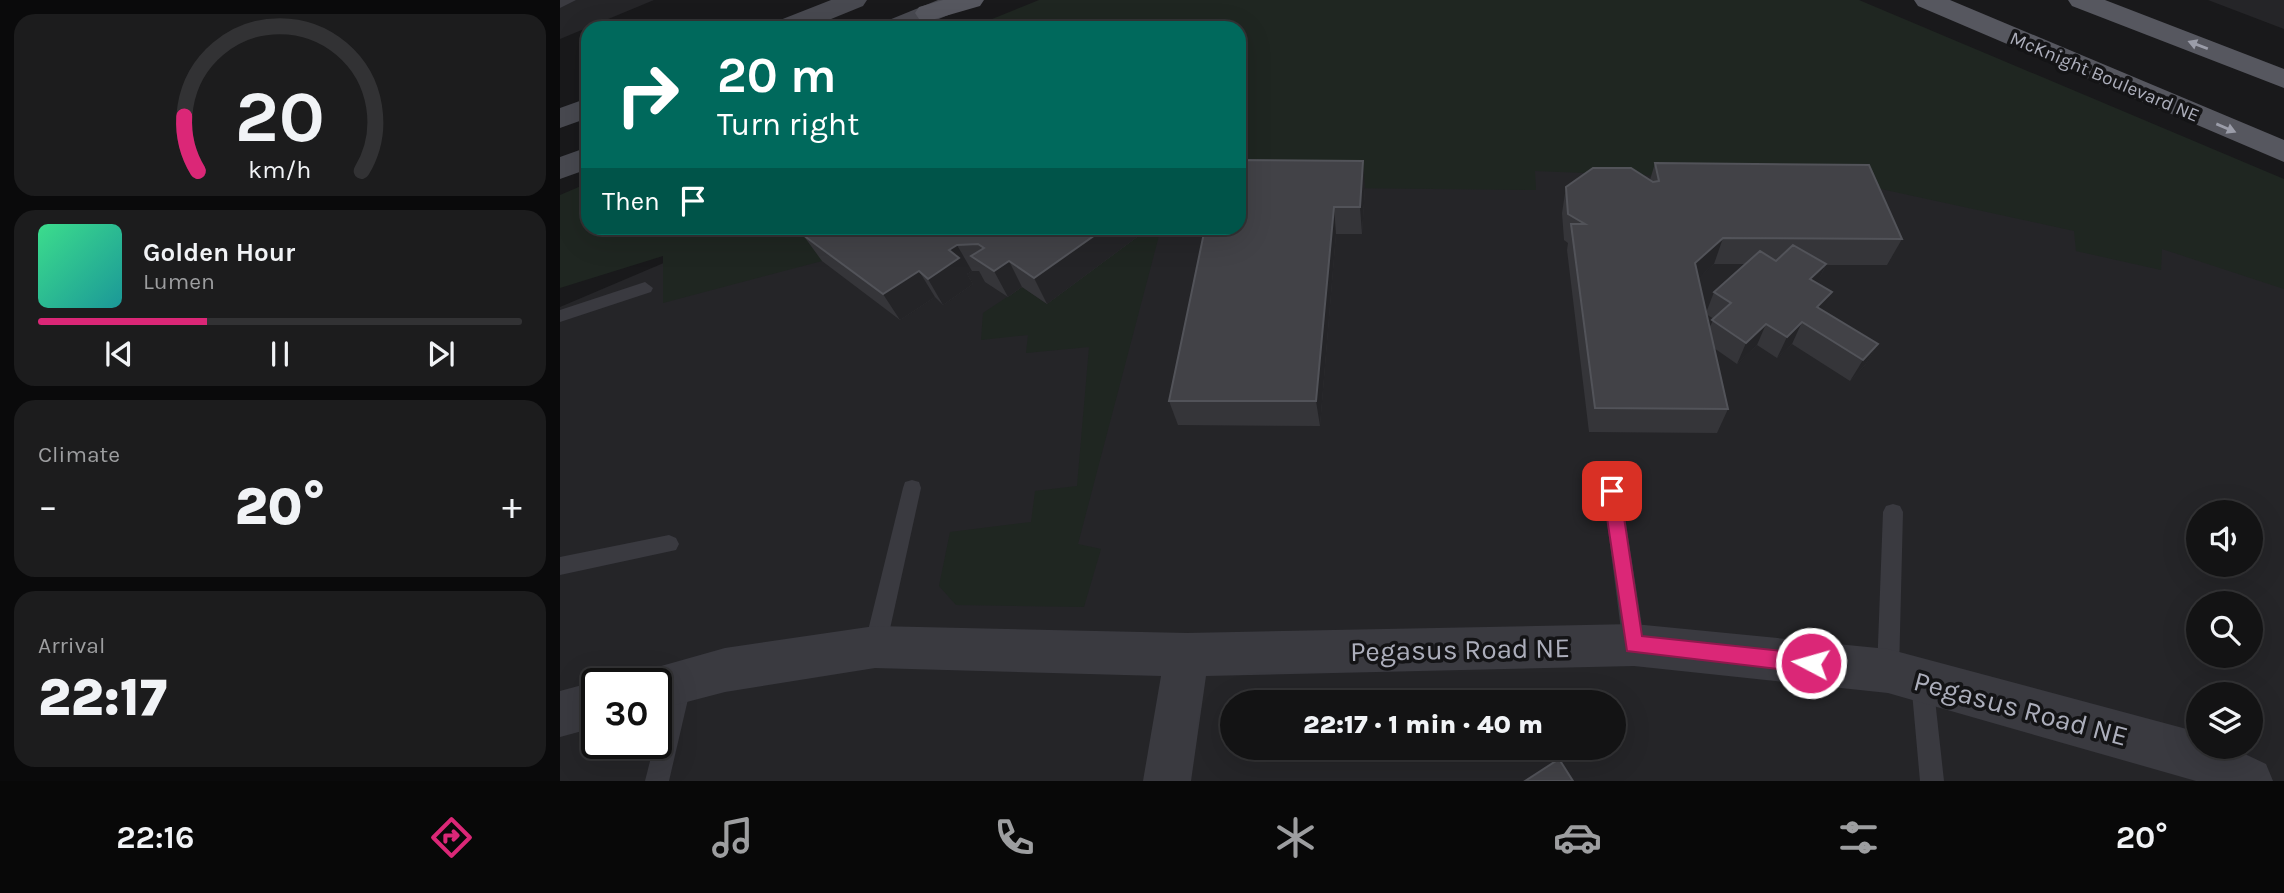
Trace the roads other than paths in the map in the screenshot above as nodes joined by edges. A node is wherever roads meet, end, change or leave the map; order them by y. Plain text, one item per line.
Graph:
1 (570, 0) edge
2 (854, 0) edge
3 (961, 0) edge
4 (971, 0) edge
5 (1897, 0) edge
6 (1927, 0) edge
7 (2081, 0) edge
8 (2098, 0) edge
9 (560, 4) edge
10 (928, 13) junction
11 (802, 21) edge
12 (910, 21) edge
13 (2150, 26) junction
14 (2051, 54) junction
15 (2284, 79) edge
16 (581, 110) edge
17 (560, 119) edge
18 (2284, 152) edge
19 (581, 160) edge
20 (560, 169) edge
21 (645, 288) dead end
22 (560, 316) edge
23 (912, 488) dead end
24 (1612, 491) dead end
25 (1894, 512) dead end
26 (669, 544) dead end
27 (560, 566) edge
28 (1634, 645) junction
29 (875, 647) junction
30 (1187, 655) junction
31 (1905, 676) junction
32 (672, 684) edge
33 (581, 708) edge
34 (560, 714) edge
35 (660, 759) edge
36 (657, 781) edge
37 (1167, 781) edge
38 (1932, 781) edge
39 (2249, 781) edge

1 - 9 lane
2 - 11 street
3 - 10 street
4 - 10 main road
5 - 14 main road
6 - 14 main road, McKnight Boulevard NE
7 - 13 main road
8 - 13 main road
10 - 12 street
15 -> 13 main road
14 -> 18 main road, McKnight Boulevard NE
16 - 17 street
19 - 20 street
21 - 22 lane
23 - 29 lane
24 - 28 lane
25 - 31 lane
26 - 27 lane
28 - 30 street, Pegasus Road NE
28 - 31 street, Pegasus Road NE
29 - 30 street, Pegasus Road NE
29 - 32 street, Pegasus Road NE
30 - 37 street
31 - 38 lane
31 - 39 street, Pegasus Road NE
33 - 34 street
35 - 36 lane

